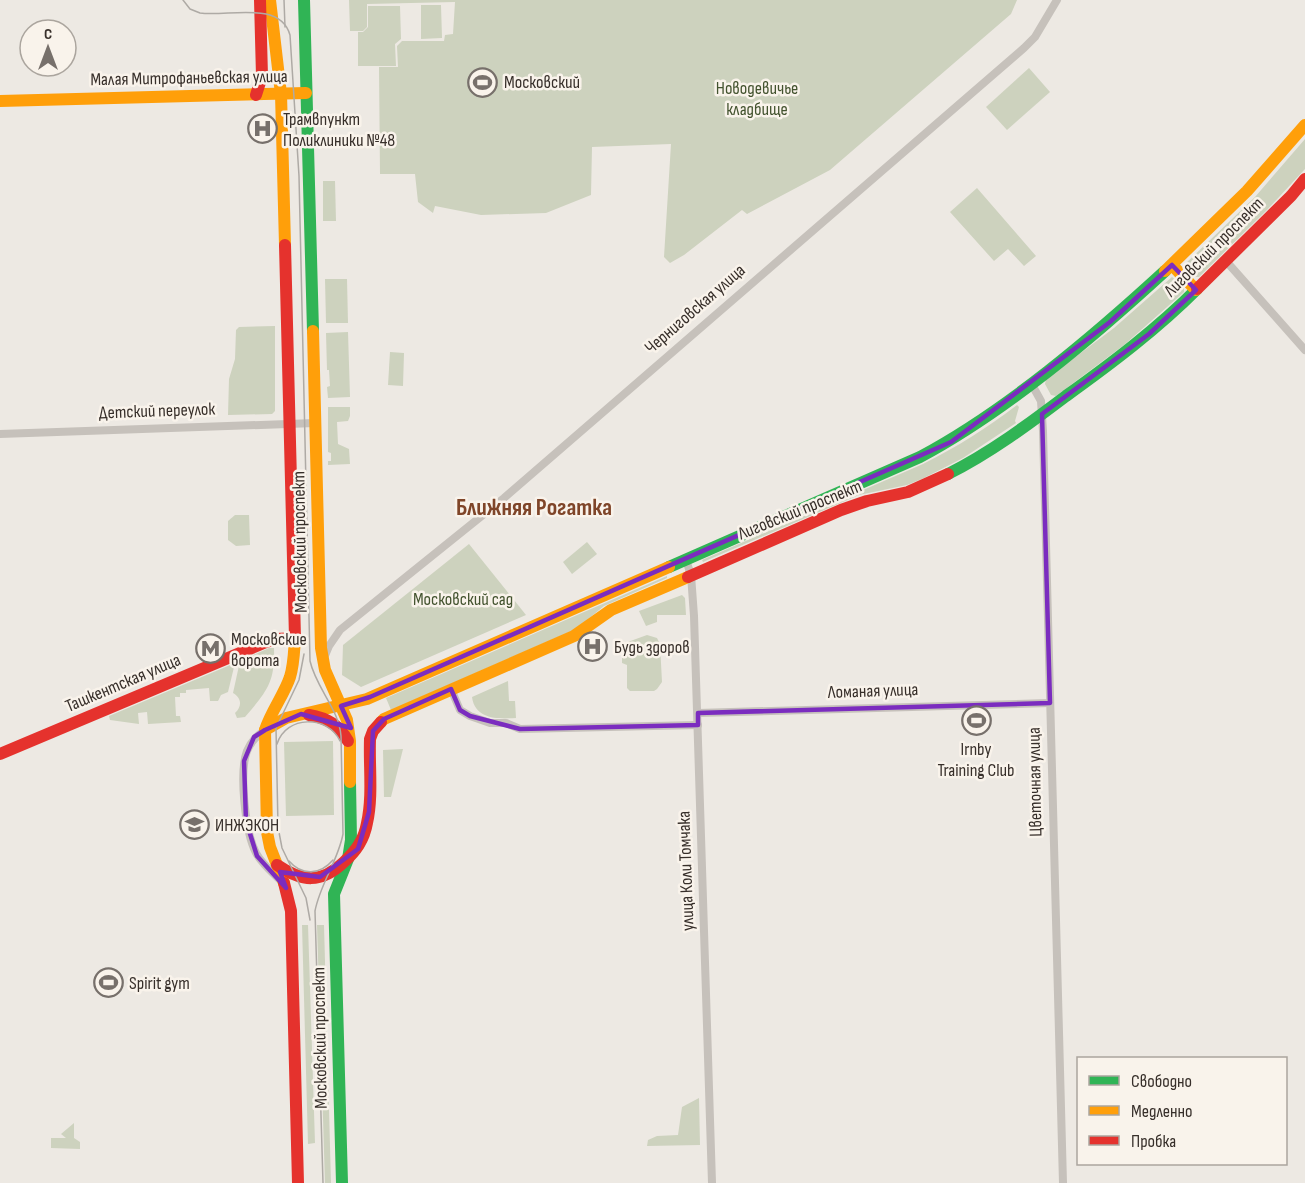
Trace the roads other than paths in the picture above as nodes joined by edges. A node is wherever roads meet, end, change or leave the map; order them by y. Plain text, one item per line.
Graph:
1 (260, 0) edge
2 (270, 0) edge
3 (304, 0) edge
4 (1057, 0) edge
5 (306, 93) junction
6 (281, 94) junction
7 (256, 95) junction
8 (0, 101) edge
9 (1305, 125) edge
10 (1305, 179) edge
11 (1226, 261) junction
12 (1172, 265) junction
13 (1196, 290) junction
14 (1305, 351) edge
15 (1031, 383) junction
16 (1042, 414) junction
17 (289, 423) junction
18 (315, 423) junction
19 (0, 434) edge
20 (686, 560) junction
21 (692, 575) junction
22 (320, 624) junction
23 (340, 630) junction
24 (295, 638) junction
25 (323, 662) junction
26 (451, 690) junction
27 (1050, 703) junction
28 (341, 706) junction
29 (698, 713) junction
30 (301, 714) junction
31 (698, 725) junction
32 (265, 730) junction
33 (350, 752) junction
34 (0, 754) edge
35 (348, 859) junction
36 (278, 865) junction
37 (286, 888) junction
38 (298, 1183) edge
39 (342, 1183) edge
40 (712, 1183) edge
41 (1063, 1183) edge

1 - 7 main road
2 - 6 main road, Московский проспект
3 - 5 main road, Московский проспект
4 - 23 street, Черниговская улица
5 - 6 main road, Малая Митрофаньевская улица
5 - 18 main road, Московский проспект
6 - 7 main road, Малая Митрофаньевская улица
6 - 17 main road, Московский проспект
7 - 8 main road, Малая Митрофаньевская улица
9 - 12 main road, Лиговский проспект
10 - 11 main road, Лиговский проспект
11 - 13 main road, Лиговский проспект
11 - 14 street
12 - 13 main road
12 - 15 main road, Лиговский проспект
13 - 16 main road, Лиговский проспект
15 - 16 street, Цветочная улица
15 - 20 main road, Лиговский проспект
16 - 21 main road, Лиговский проспект
16 - 27 street, Цветочная улица
17 - 18 street, Детский переулок
17 - 19 street, Детский переулок
17 - 24 main road, Московский проспект
18 - 22 main road, Московский проспект
20 - 21 street, улица Коли Томчака
20 - 28 main road, Лиговский проспект
21 - 26 main road, Лиговский проспект
21 - 29 street, улица Коли Томчака
22 - 23 street
22 - 25 main road, Московский проспект
23 - 25 street, Черниговская улица
24 - 32 main road, Московский проспект
24 - 34 main road, Ташкентская улица
25 - 28 main road, Московский проспект
26 - 31 street
26 - 35 main road, Лиговский проспект
27 - 29 street, Ломаная улица
27 - 41 street, Цветочная улица
28 - 30 main road, Лиговский проспект
28 - 33 main road, Московский проспект
29 - 31 street, улица Коли Томчака
30 - 32 main road, Лиговский проспект
30 - 33 main road
31 - 40 street, улица Коли Томчака
32 - 36 main road, Московский проспект
32 - 37 street
33 - 35 main road, Московский проспект
35 - 36 main road
35 - 39 main road, Московский проспект
36 - 37 main road, Московский проспект
37 - 38 main road, Московский проспект

